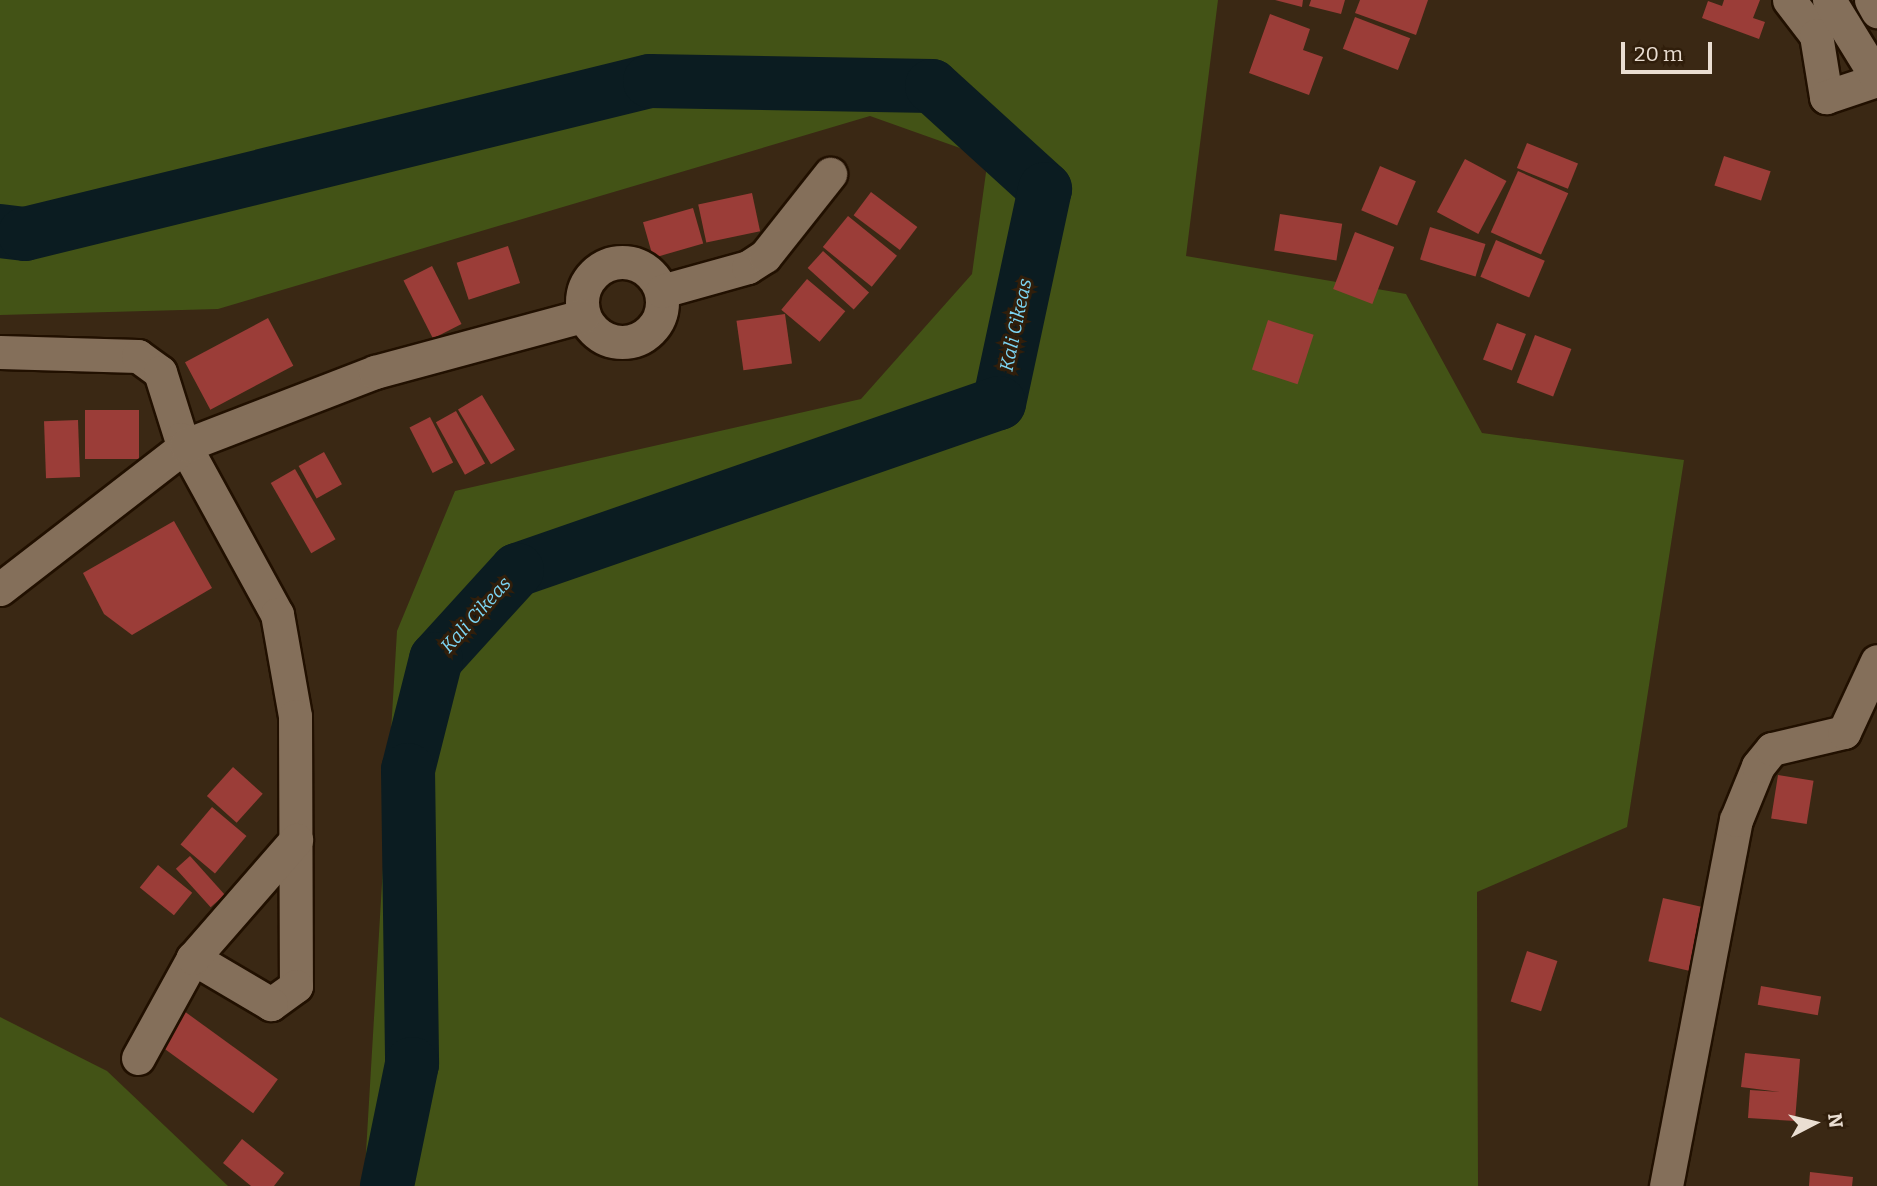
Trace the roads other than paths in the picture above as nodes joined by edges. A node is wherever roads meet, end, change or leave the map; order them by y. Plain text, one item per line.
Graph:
1 (1789, 0) edge
2 (1829, 0) edge
3 (1871, 0) edge
4 (1877, 11) edge
5 (1877, 79) edge
6 (830, 174) dead end
7 (662, 291) junction
8 (583, 316) junction
9 (0, 352) edge
10 (186, 445) junction
11 (0, 589) edge
12 (1877, 661) edge
13 (296, 840) junction
14 (193, 958) junction
15 (138, 1058) dead end
16 (1666, 1186) edge

1 - 5 street
2 - 5 street
3 - 4 street
6 - 7 street
7 - 8 street
7 - 8 street
8 - 10 street
9 - 10 street
10 - 11 street
10 - 13 street
12 - 16 street
13 - 14 street
13 - 14 street
14 - 15 street

